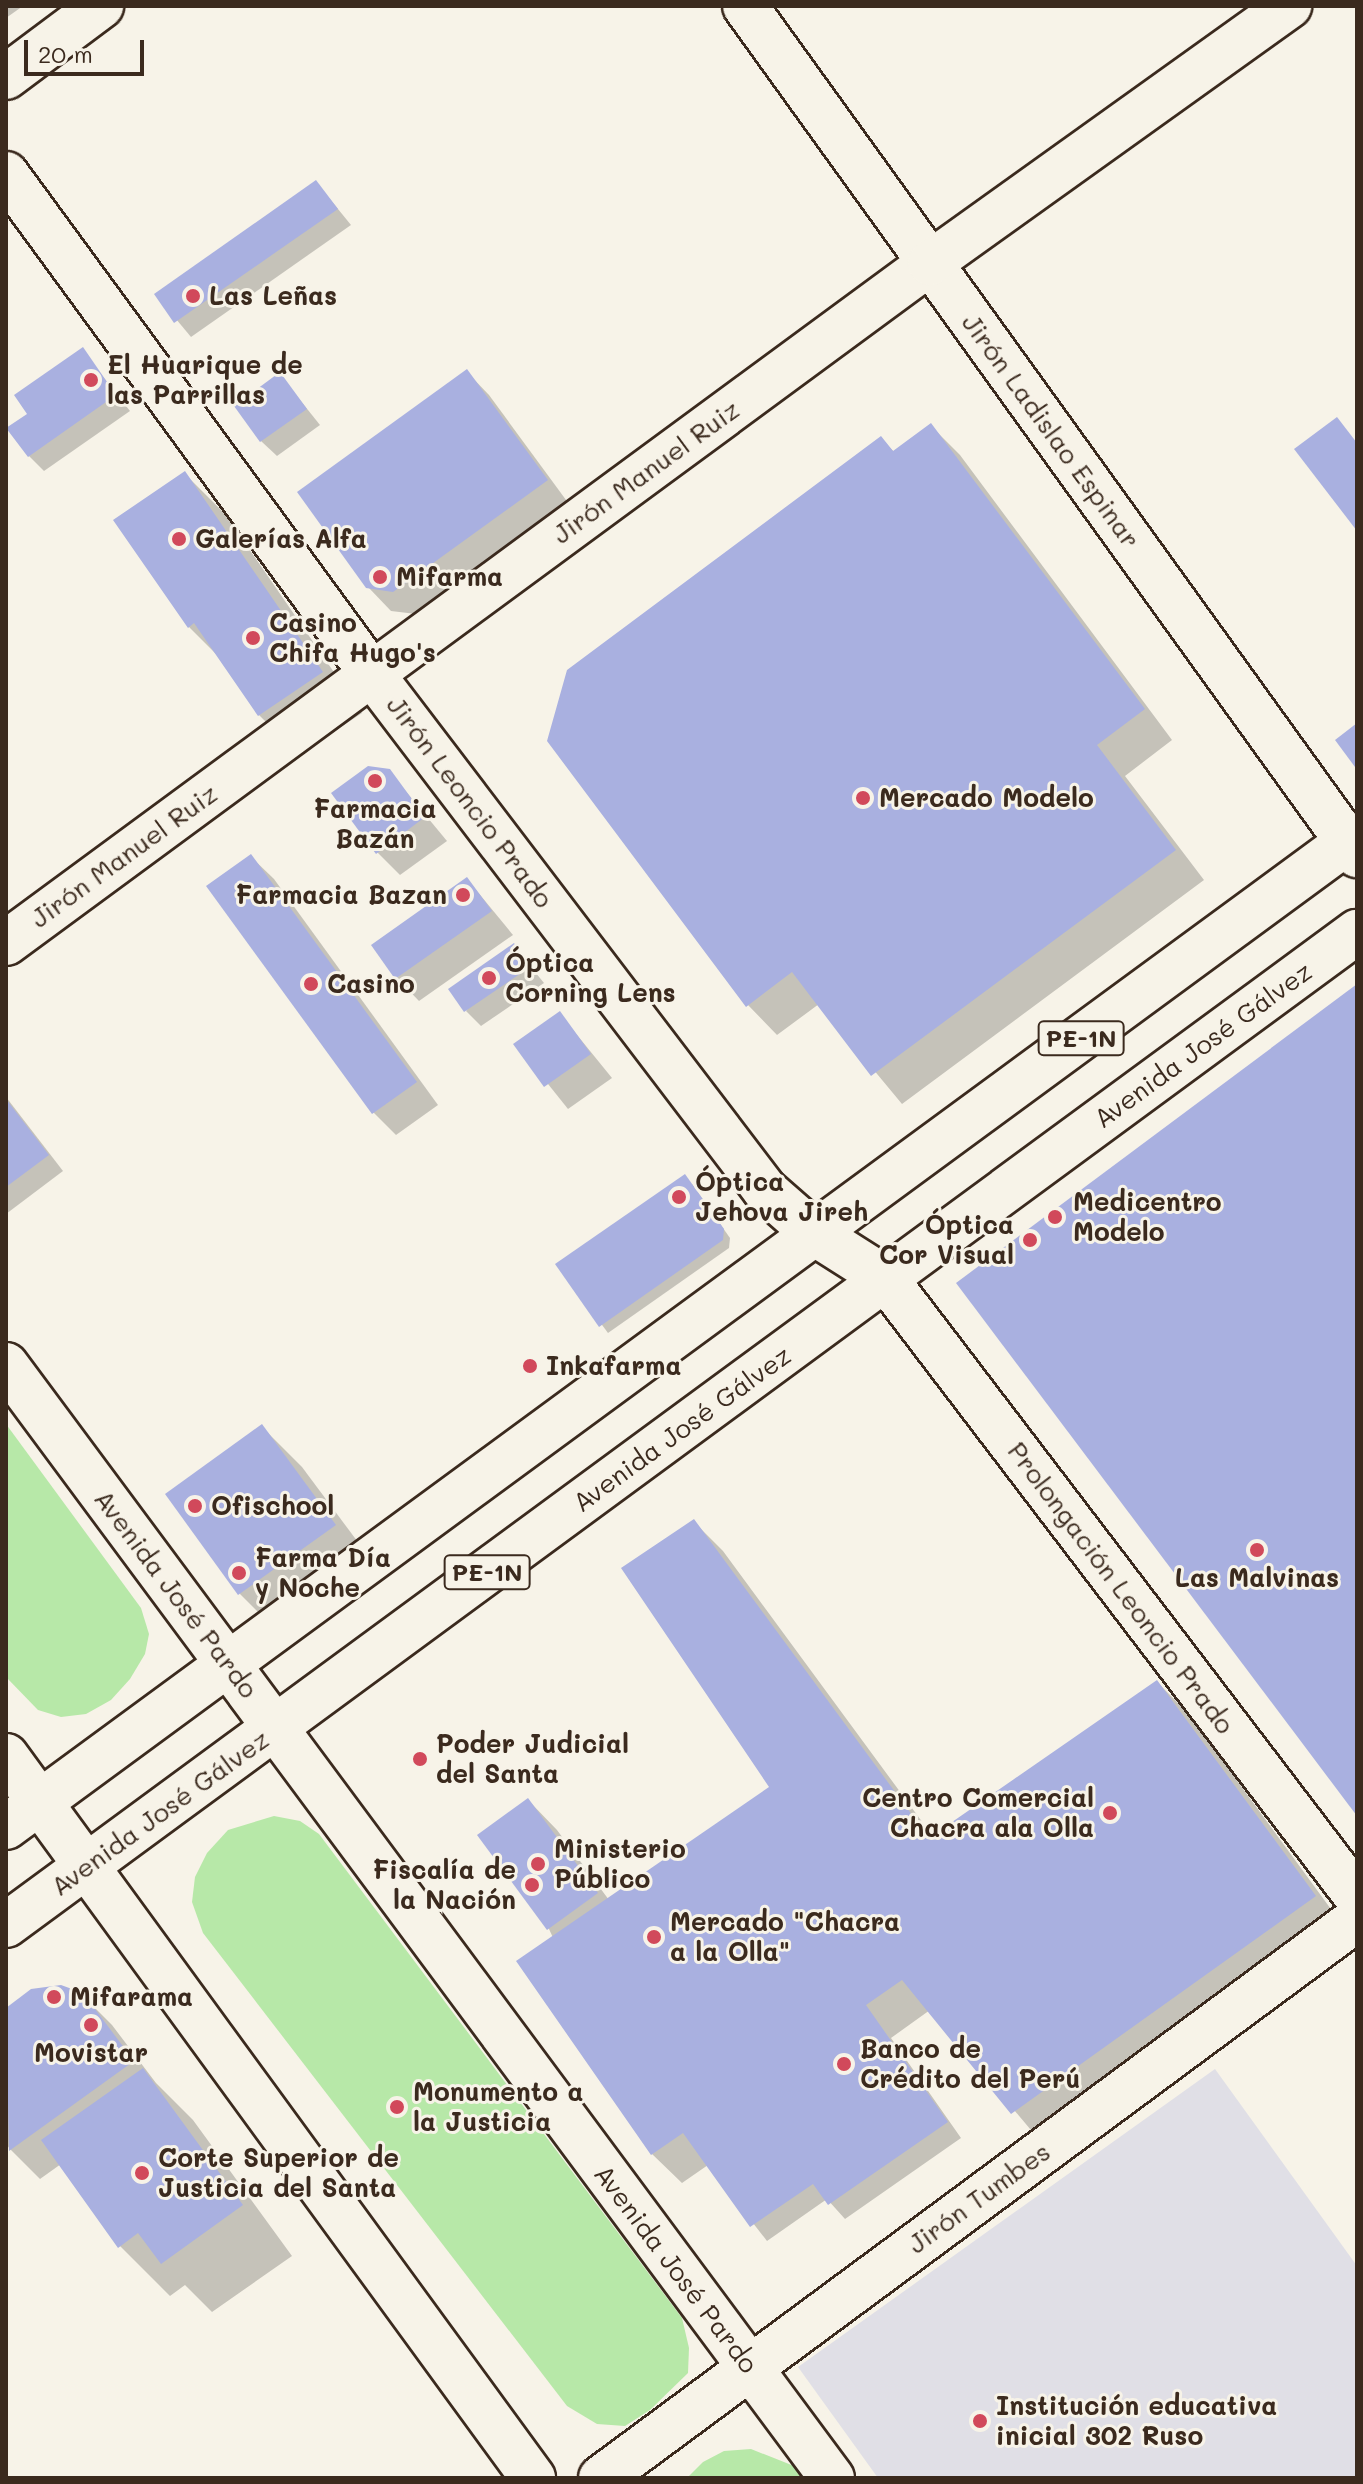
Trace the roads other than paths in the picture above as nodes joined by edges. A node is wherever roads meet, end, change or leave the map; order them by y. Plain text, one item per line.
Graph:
1 (101, 6) edge
2 (745, 6) edge
3 (1289, 6) edge
4 (6, 77) edge
5 (6, 174) edge
6 (930, 263) junction
7 (372, 674) junction
8 (1354, 844) edge
9 (1357, 932) edge
10 (6, 943) edge
11 (814, 1233) junction
12 (885, 1278) junction
13 (6, 1365) edge
14 (228, 1664) junction
15 (275, 1729) junction
16 (6, 1756) edge
17 (23, 1814) edge
18 (89, 1866) junction
19 (1357, 1897) edge
20 (1357, 1919) edge
21 (6, 1925) edge
22 (750, 2367) junction
23 (533, 2478) edge
24 (601, 2478) edge
25 (832, 2478) edge

1 - 4 street
2 - 6 street, Jirón Ladislao Espinar
3 - 6 street, Jirón Manuel Ruiz
5 - 7 street, Jirón Leoncio Prado
6 - 7 street, Jirón Manuel Ruiz
6 - 8 street, Jirón Ladislao Espinar
7 - 10 street, Jirón Manuel Ruiz
7 - 11 street, Jirón Leoncio Prado
8 - 11 street, PE-1N
9 - 12 street, Avenida José Gálvez / PE-1N
11 - 12 street, Jirón Leoncio Prado
11 - 14 street, PE-1N
12 - 15 street, Avenida José Gálvez / PE-1N
12 - 19 street, Prolongación Leoncio Prado
13 - 14 street, Avenida José Pardo
14 - 15 street, Avenida José Pardo
14 - 17 street, PE-1N
15 - 18 street, Avenida José Gálvez / PE-1N
15 - 22 street, Avenida José Pardo
16 - 17 street
17 - 18 street
18 - 21 street, Avenida José Gálvez / PE-1N
18 - 23 street
20 - 22 street, Jirón Tumbes
22 - 24 street, Jirón Tumbes
22 - 25 street, Avenida José Pardo

